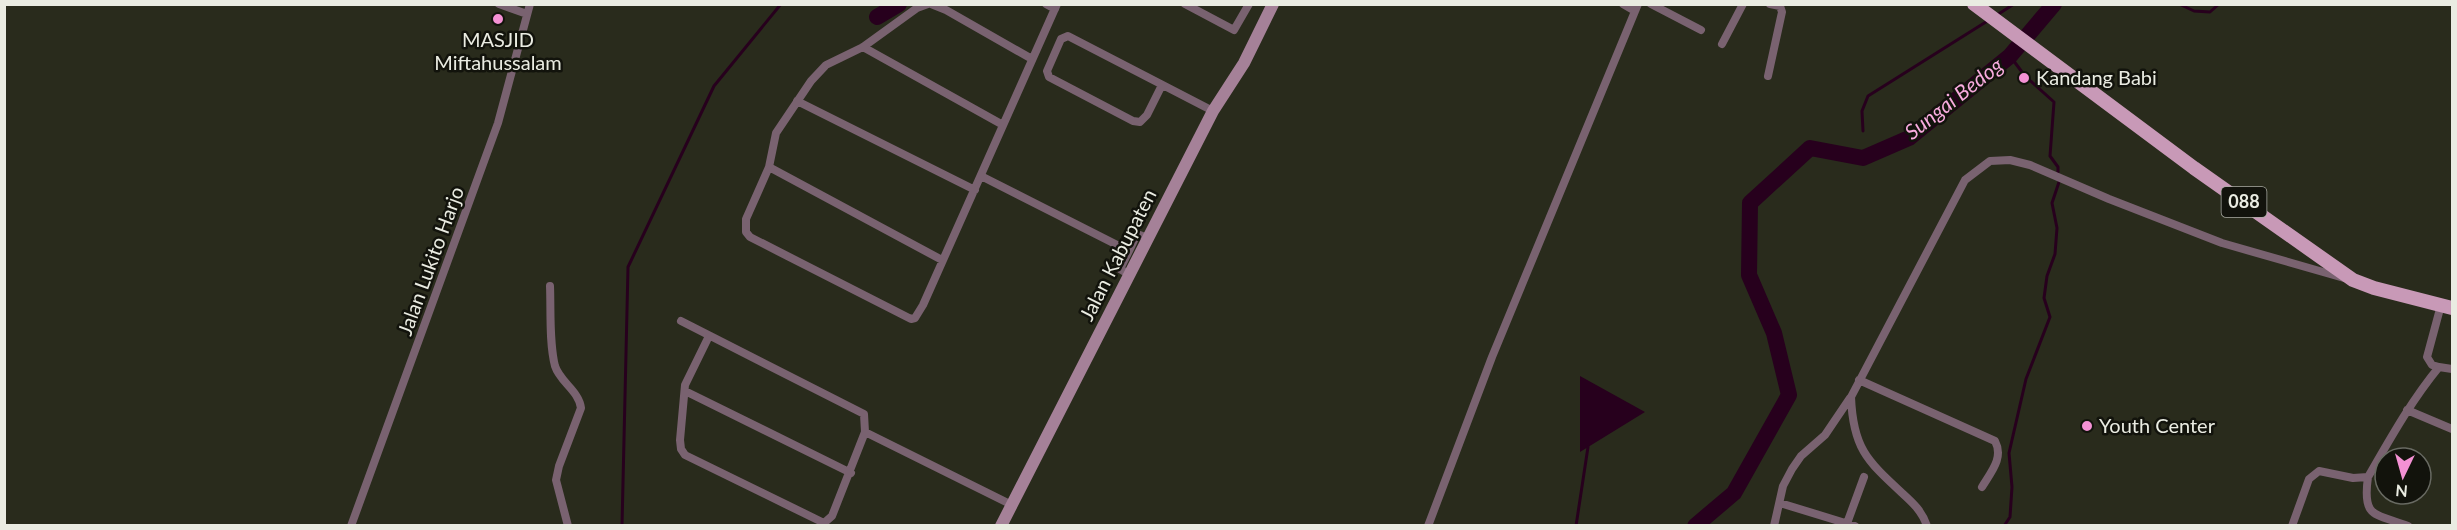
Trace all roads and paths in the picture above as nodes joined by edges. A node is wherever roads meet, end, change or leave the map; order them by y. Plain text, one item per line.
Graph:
1 (499, 4) edge
2 (530, 4) edge
3 (929, 4) edge
4 (1046, 4) edge
5 (1185, 4) edge
6 (1249, 4) edge
7 (1273, 4) edge
8 (1623, 4) edge
9 (1651, 4) edge
10 (1743, 4) edge
11 (1770, 4) edge
12 (1974, 4) edge
13 (1056, 7) edge
14 (1637, 8) edge
15 (527, 14) junction
16 (1701, 30) dead end
17 (1722, 44) dead end
18 (863, 47) junction
19 (1032, 59) junction
20 (1768, 76) dead end
21 (1162, 85) junction
22 (797, 101) junction
23 (1213, 111) junction
24 (1003, 125) junction
25 (769, 167) junction
26 (981, 176) junction
27 (975, 190) junction
28 (1148, 238) junction
29 (1129, 251) junction
30 (942, 260) junction
31 (1130, 275) junction
32 (2353, 280) junction
33 (550, 286) dead end
34 (2447, 306) edge
35 (681, 321) dead end
36 (710, 336) junction
37 (2439, 367) junction
38 (2452, 369) edge
39 (1859, 380) junction
40 (685, 391) junction
41 (1851, 397) junction
42 (2407, 411) junction
43 (2452, 429) edge
44 (865, 432) junction
45 (851, 473) junction
46 (1864, 477) dead end
47 (2368, 477) junction
48 (1982, 488) dead end
49 (1780, 503) junction
50 (1012, 505) junction
51 (1849, 524) edge
52 (351, 525) edge
53 (568, 525) edge
54 (1001, 525) edge
55 (1428, 525) edge
56 (1774, 525) edge
57 (1927, 525) edge
58 (2292, 525) edge
59 (2408, 525) edge

1 - 15 street
2 - 15 street, Jalan Lukito Harjo
3 - 18 street
3 - 19 street
4 - 13 street
5 - 6 street
7 - 23 main road, Jalan Kabupaten
8 - 14 street
9 - 16 street
10 - 17 street
11 - 20 street
12 - 32 main road, 088
13 - 19 street
14 - 55 street
15 - 52 street, Jalan Lukito Harjo
18 - 22 street
18 - 24 street
19 - 24 street
21 - 21 street
21 - 23 street
22 - 25 street
22 - 27 street
23 - 28 main road, Jalan Kabupaten
24 - 26 street
25 - 30 street
25 - 30 street
26 - 27 street
26 - 29 street
27 - 30 street
28 - 29 street
28 - 31 main road, Jalan Kabupaten
29 - 31 street
31 - 50 main road, Jalan Kabupaten
32 - 34 main road, 088
32 - 39 street
33 - 53 street
34 - 37 street
35 - 36 street
36 - 40 street
36 - 44 street
37 - 38 street
37 - 42 street
39 - 41 street
39 - 48 street
40 - 45 street
40 - 45 street
41 - 49 street
41 - 57 street
42 - 43 street
42 - 47 street
44 - 45 street
44 - 50 street
46 - 51 street
47 - 58 street
47 - 59 street
49 - 51 street
49 - 56 street
50 - 54 main road, Jalan Kabupaten

